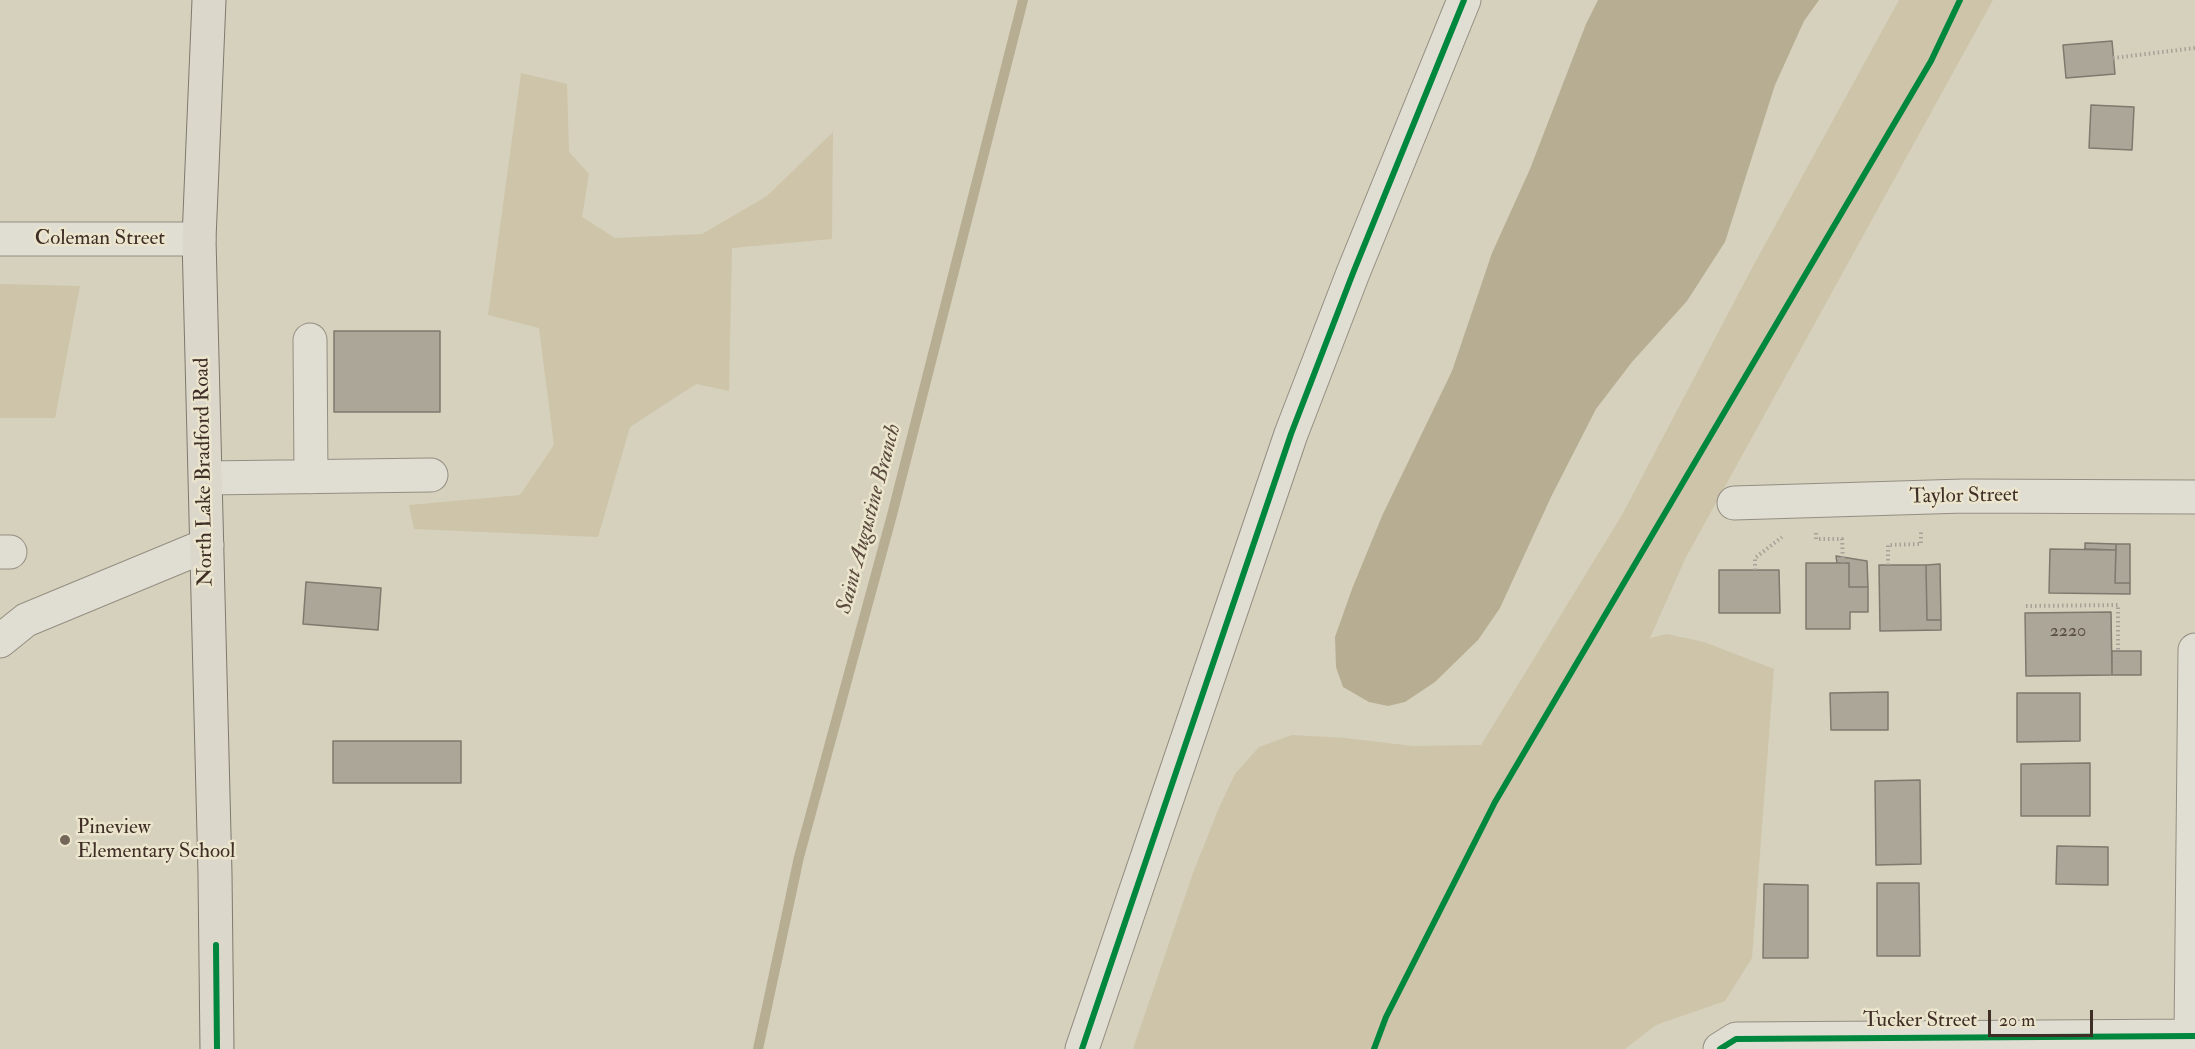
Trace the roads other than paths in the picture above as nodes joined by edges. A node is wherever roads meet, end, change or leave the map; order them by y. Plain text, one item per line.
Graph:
1 (209, 0) edge
2 (1464, 0) edge
3 (0, 239) edge
4 (199, 239) junction
5 (310, 340) dead end
6 (432, 475) dead end
7 (311, 477) junction
8 (206, 478) junction
9 (2195, 496) edge
10 (1734, 503) dead end
11 (207, 545) junction
12 (0, 641) edge
13 (2195, 650) edge
14 (2193, 1036) edge
15 (1978, 1043) edge
16 (2097, 1043) edge
17 (217, 1049) edge
18 (1082, 1049) edge
19 (1720, 1049) edge

1 - 4 main road, North Lake Bradford Road
2 - 18 street
3 - 4 street, Coleman Street
4 - 8 main road, North Lake Bradford Road
5 - 7 street
6 - 7 street
7 - 8 street
8 - 11 main road, North Lake Bradford Road
9 - 10 street, Taylor Street
11 - 12 street
11 - 17 main road, North Lake Bradford Road
13 - 14 street
14 - 16 street, Tucker Street
15 - 16 street, Tucker Street
15 - 19 street, Tucker Street

